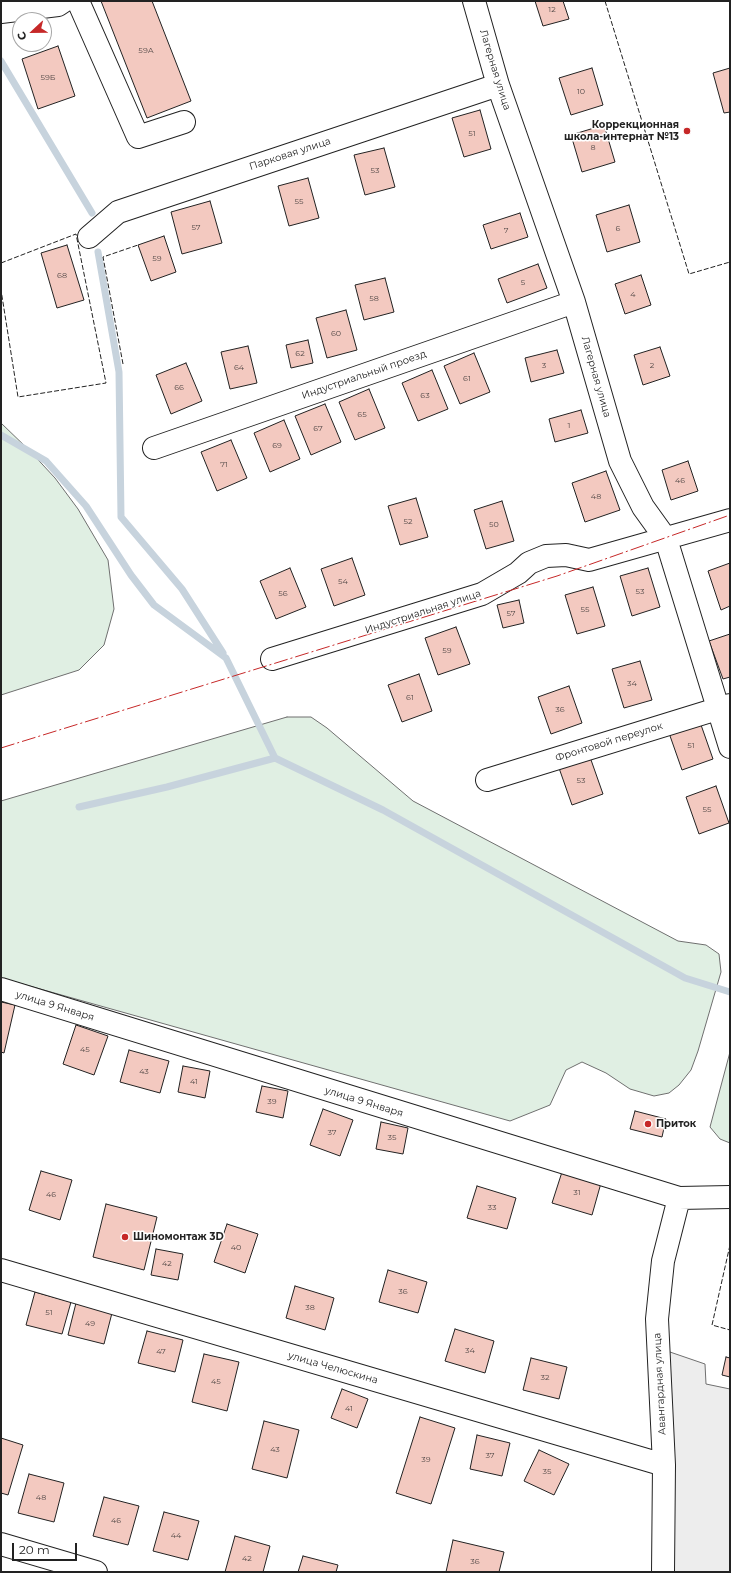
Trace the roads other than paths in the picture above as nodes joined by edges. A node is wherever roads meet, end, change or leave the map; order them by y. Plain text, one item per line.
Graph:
1 (64, 1) edge
2 (78, 1) edge
3 (474, 1) edge
4 (1, 12) edge
5 (498, 85) junction
6 (184, 122) dead end
7 (89, 237) dead end
8 (574, 302) junction
9 (154, 448) dead end
10 (730, 520) edge
11 (666, 539) junction
12 (272, 660) dead end
13 (724, 707) edge
14 (730, 747) edge
15 (487, 780) dead end
16 (1, 989) edge
17 (730, 1197) edge
18 (679, 1198) junction
19 (1, 1270) edge
20 (664, 1465) junction
21 (1, 1544) edge
22 (96, 1572) edge
23 (663, 1572) edge

1 - 4 street
2 - 6 street
3 - 5 street, Лагерная улица
5 - 7 street, Парковая улица
5 - 8 street, Лагерная улица
8 - 9 street, Индустриальный проезд
8 - 11 street, Лагерная улица
10 - 11 street, Индустриальная улица
11 - 12 street, Индустриальная улица
11 - 13 street, Лагерная улица
13 - 14 street, Лагерная улица
13 - 15 street, Фронтовой переулок
16 - 18 street, улица 9 Января
17 - 18 street, улица 9 Января
18 - 20 street, Авангардная улица
19 - 20 street, улица Челюскина
20 - 23 street, Авангардная улица
21 - 22 street

